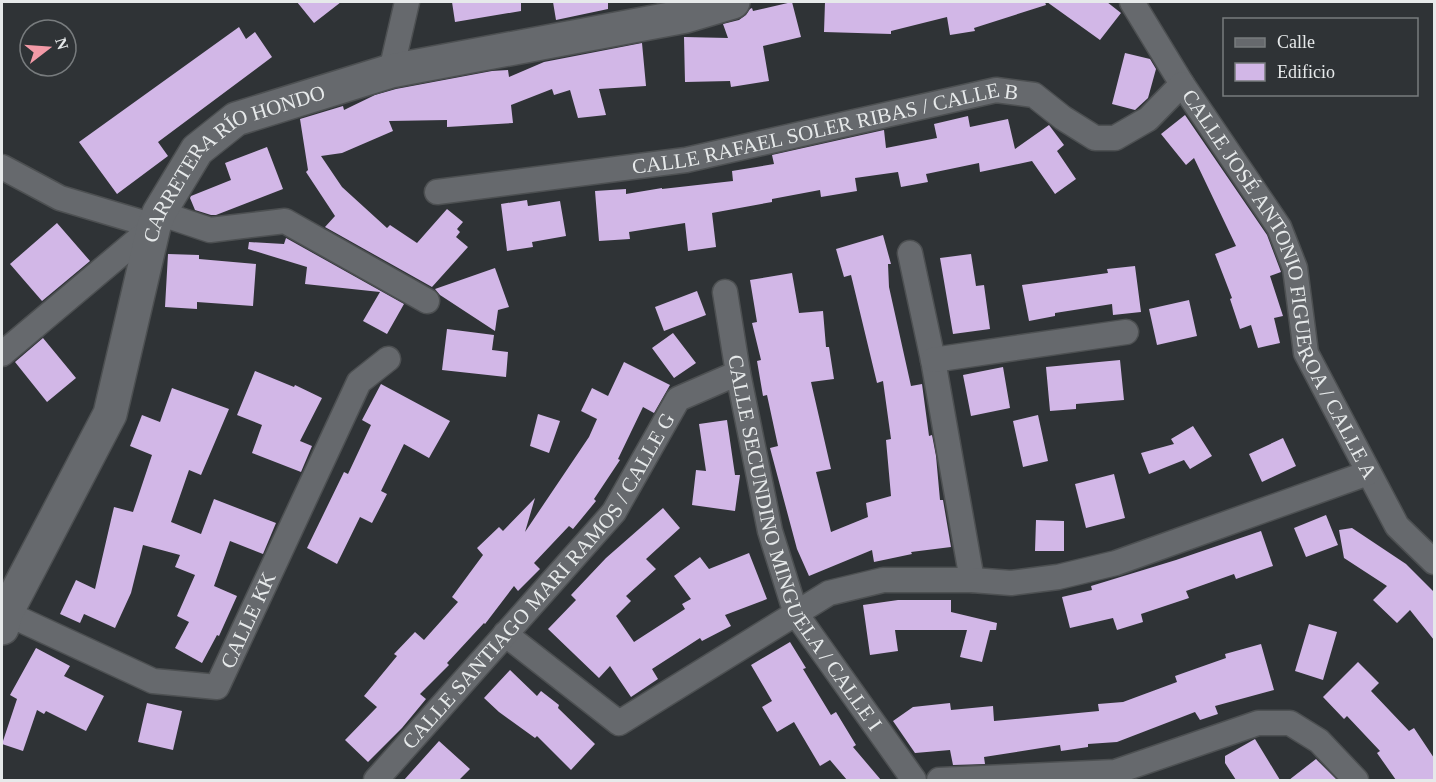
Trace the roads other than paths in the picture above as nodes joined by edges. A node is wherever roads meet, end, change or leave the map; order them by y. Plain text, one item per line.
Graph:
1 (407, 2) edge
2 (733, 2) edge
3 (1132, 2) edge
4 (391, 71) junction
5 (1182, 84) junction
6 (2, 167) edge
7 (437, 192) dead end
8 (156, 219) junction
9 (910, 253) dead end
10 (725, 292) dead end
11 (427, 301) dead end
12 (1126, 332) dead end
13 (2, 354) edge
14 (388, 359) dead end
15 (933, 360) junction
16 (738, 373) junction
17 (1368, 473) junction
18 (1434, 562) edge
19 (972, 580) junction
20 (796, 614) junction
21 (4, 621) edge
22 (505, 634) junction
23 (1117, 776) edge
24 (376, 780) edge
25 (914, 780) edge
26 (939, 780) edge
27 (1356, 780) edge

1 - 4 street
2 - 4 street, CARRETERA RÍO HONDO
3 - 5 street, CALLE JOSÉ ANTONIO FIGUEROA / CALLE A
4 - 8 street, CARRETERA RÍO HONDO
5 - 7 street, CALLE RAFAEL SOLER RIBAS / CALLE B
5 - 17 street, CALLE JOSÉ ANTONIO FIGUEROA / CALLE A
6 - 8 street
8 - 11 street
8 - 13 street
8 - 21 street, CARRETERA RÍO HONDO
9 - 15 street
10 - 16 street, CALLE SECUNDINO MINGUELA / CALLE I
12 - 15 street
14 - 21 street, CALLE KK
15 - 19 street
16 - 20 street, CALLE SECUNDINO MINGUELA / CALLE I
16 - 22 street, CALLE SANTIAGO MARI RAMOS / CALLE G
17 - 18 street, CALLE JOSÉ ANTONIO FIGUEROA / CALLE A
17 - 19 street
19 - 20 street
20 - 22 street
20 - 25 street, CALLE SECUNDINO MINGUELA / CALLE I
22 - 24 street, CALLE SANTIAGO MARI RAMOS / CALLE G
23 - 26 street
23 - 27 street

